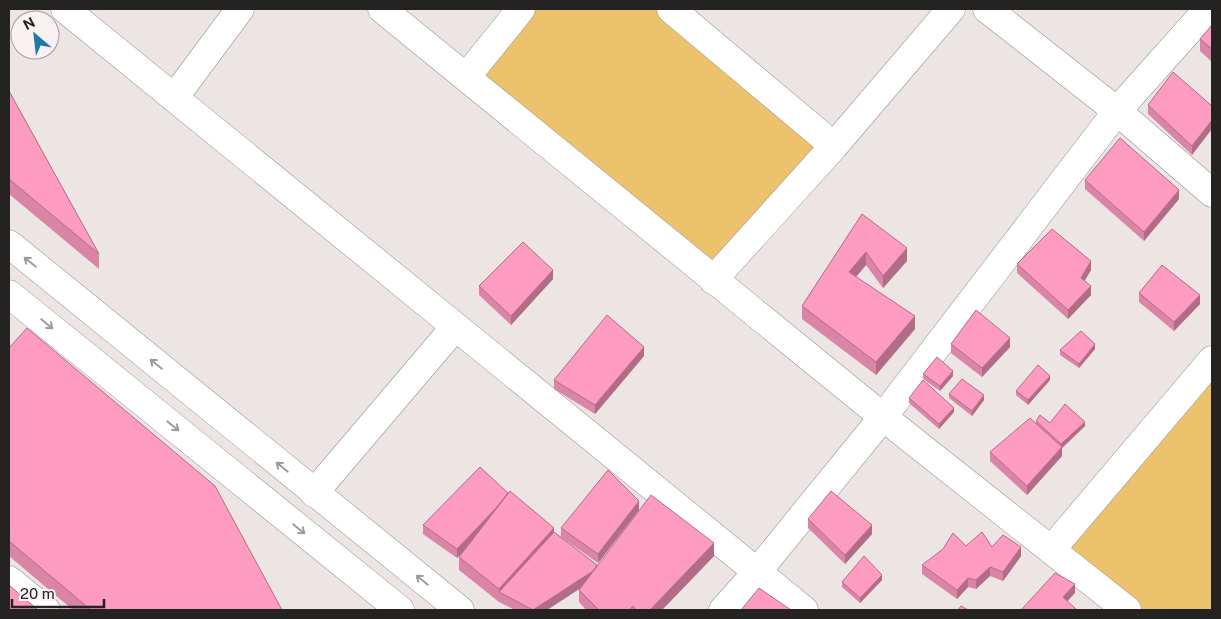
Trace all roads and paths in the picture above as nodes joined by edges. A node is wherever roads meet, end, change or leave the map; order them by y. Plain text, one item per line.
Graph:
1 (65, 9) edge
2 (240, 9) edge
3 (382, 9) edge
4 (521, 9) edge
5 (671, 9) edge
6 (951, 9) edge
7 (986, 9) edge
8 (1208, 9) edge
9 (466, 76) junction
10 (174, 98) junction
11 (1118, 111) junction
12 (834, 146) junction
13 (1212, 193) edge
14 (9, 244) edge
15 (713, 280) junction
16 (12, 302) edge
17 (455, 327) junction
18 (1212, 360) edge
19 (883, 417) junction
20 (314, 493) junction
21 (1051, 550) junction
22 (757, 572) junction
23 (9, 580) edge
24 (46, 610) edge
25 (400, 610) edge
26 (460, 610) edge
27 (723, 610) edge
28 (804, 610) edge
29 (1127, 610) edge

1 - 10 street
2 - 10 street
3 - 9 street
4 - 9 street
5 - 12 street
6 - 12 street
7 - 11 street
8 - 11 street
9 - 15 street
10 - 17 street
11 - 13 street
11 - 19 street
12 - 15 street
20 -> 14 street
15 - 19 street
16 -> 25 street
17 - 20 street
17 - 22 street
18 - 21 street
19 - 21 street
19 - 22 street
26 -> 20 street
21 - 29 street
22 - 27 street
22 - 28 street
23 - 24 street

